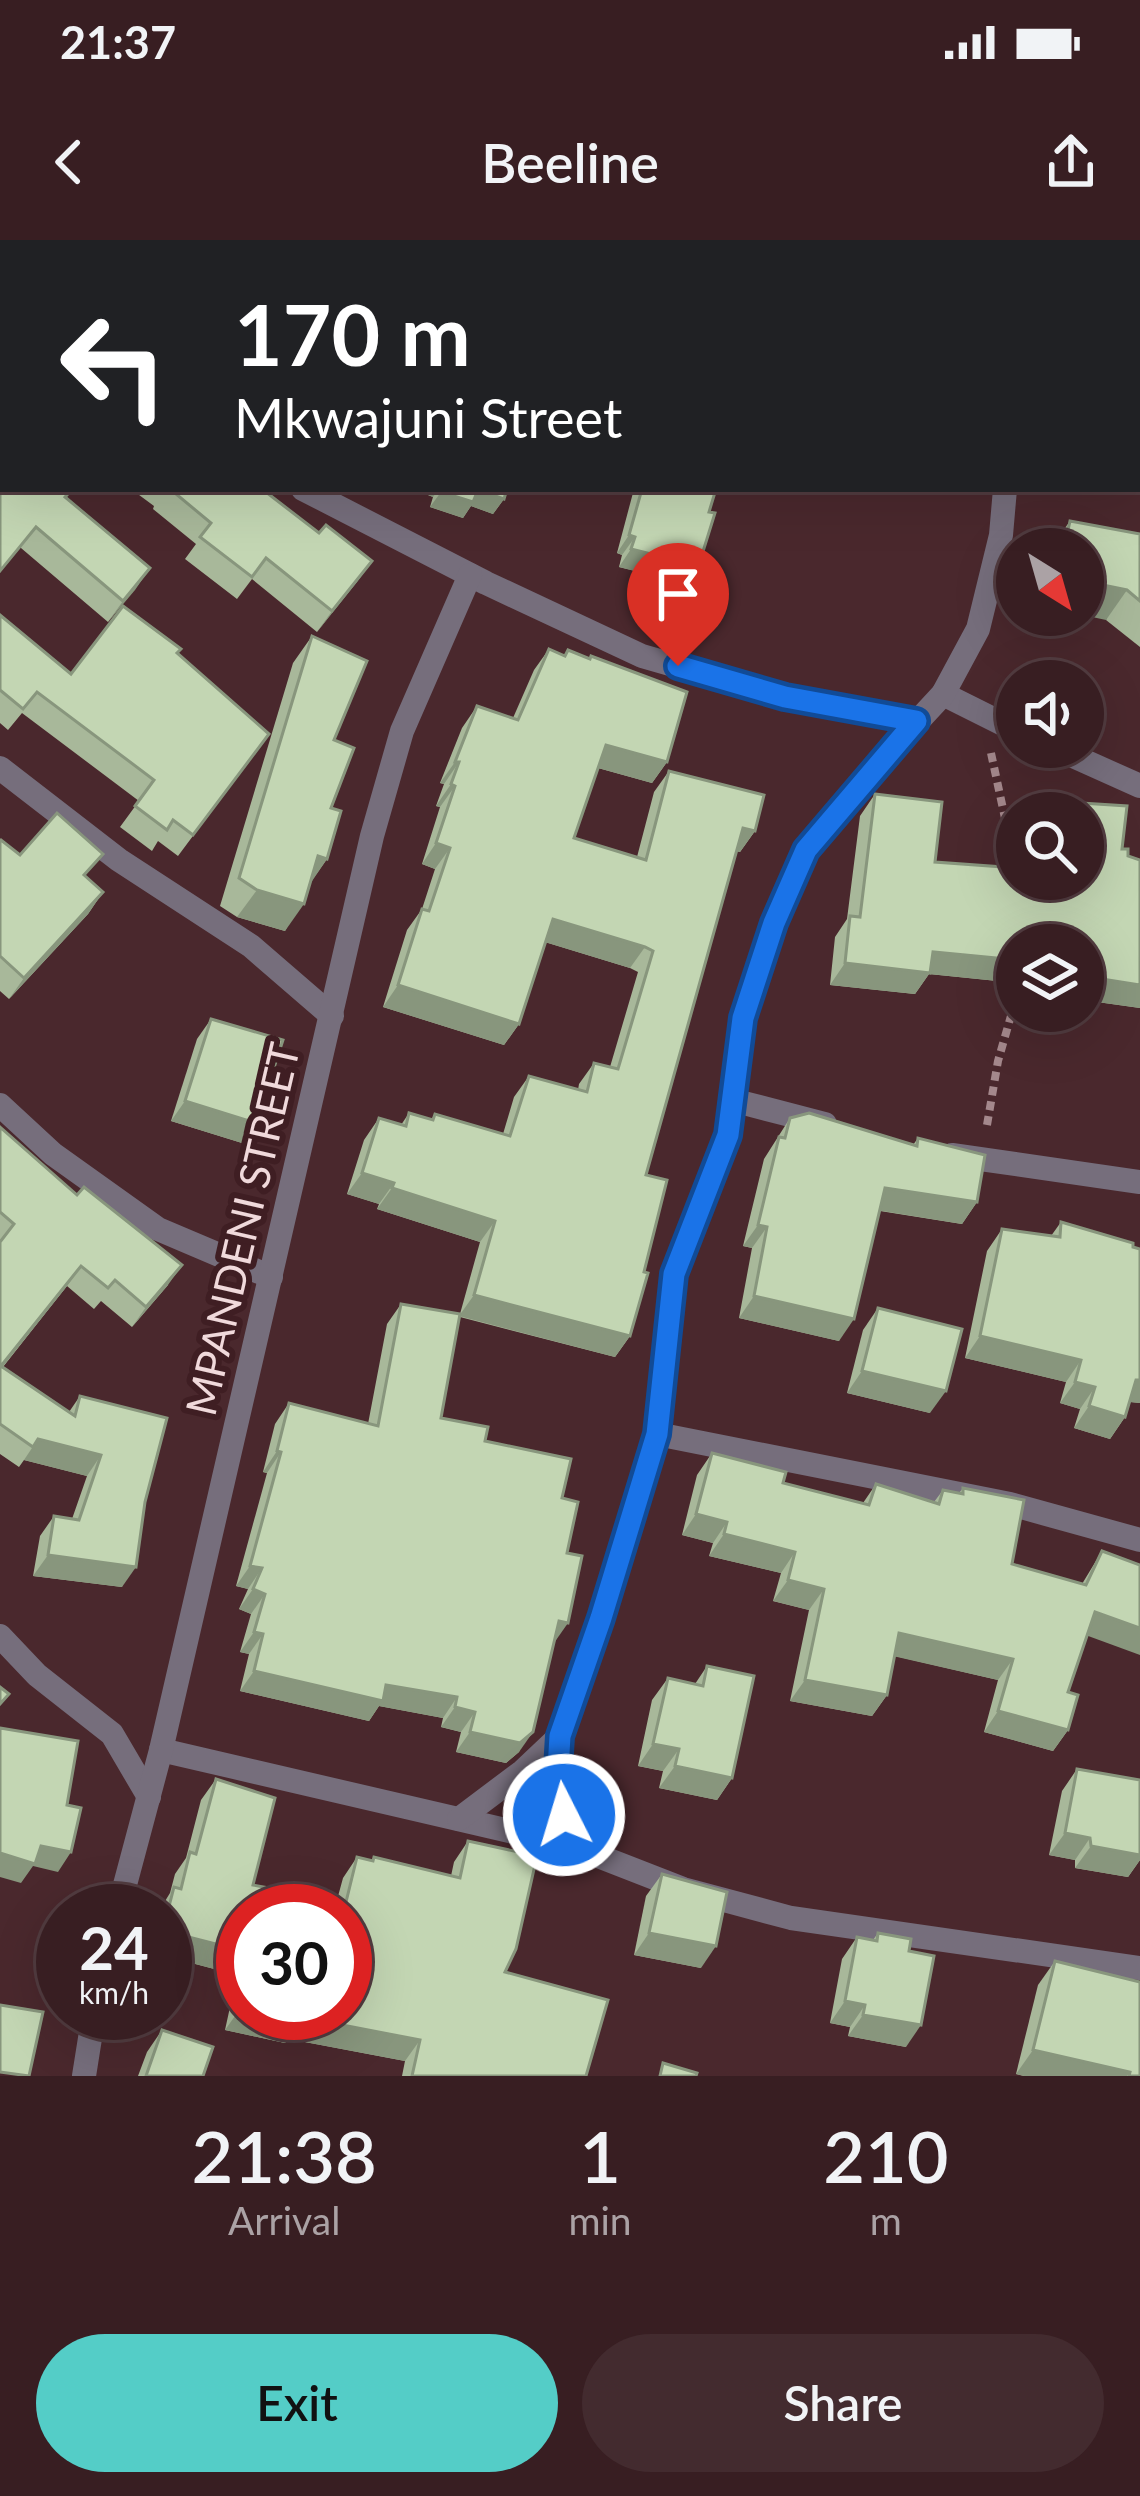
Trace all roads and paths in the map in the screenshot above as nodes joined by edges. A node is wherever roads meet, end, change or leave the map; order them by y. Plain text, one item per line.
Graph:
1 (309, 492) edge
2 (1005, 492) edge
3 (470, 575) junction
4 (943, 694) junction
5 (983, 716) junction
6 (916, 721) junction
7 (996, 722) edge
8 (0, 768) edge
9 (1100, 768) edge
10 (1140, 786) edge
11 (999, 792) edge
12 (332, 1016) junction
13 (1006, 1032) edge
14 (732, 1100) junction
15 (0, 1106) edge
16 (852, 1131) edge
17 (938, 1152) edge
18 (981, 1162) junction
19 (1140, 1182) edge
20 (271, 1277) junction
21 (657, 1434) junction
22 (1140, 1540) edge
23 (0, 1636) edge
24 (560, 1736) junction
25 (160, 1750) junction
26 (149, 1797) junction
27 (459, 1819) junction
28 (570, 1845) junction
29 (125, 1884) edge
30 (1140, 1968) edge
31 (90, 2040) edge
32 (84, 2076) edge

1 - 3 street
2 - 4 street
3 - 6 street
3 - 12 street, MPANDENI STREET
4 - 5 street
4 - 6 street
5 - 7 street
5 - 11 path
6 - 14 street
8 - 12 street
9 - 10 street
12 - 20 street, MPANDENI STREET
13 - 18 path
14 - 16 street
14 - 21 street
15 - 20 street
17 - 18 street
18 - 19 street
20 - 25 street, MPANDENI STREET
21 - 22 street
21 - 24 street
23 - 26 street
24 - 27 street
24 - 28 street
25 - 26 street, MPANDENI STREET
25 - 27 street
26 - 29 street, MPANDENI STREET
27 - 28 street
28 - 30 street
31 - 32 street

